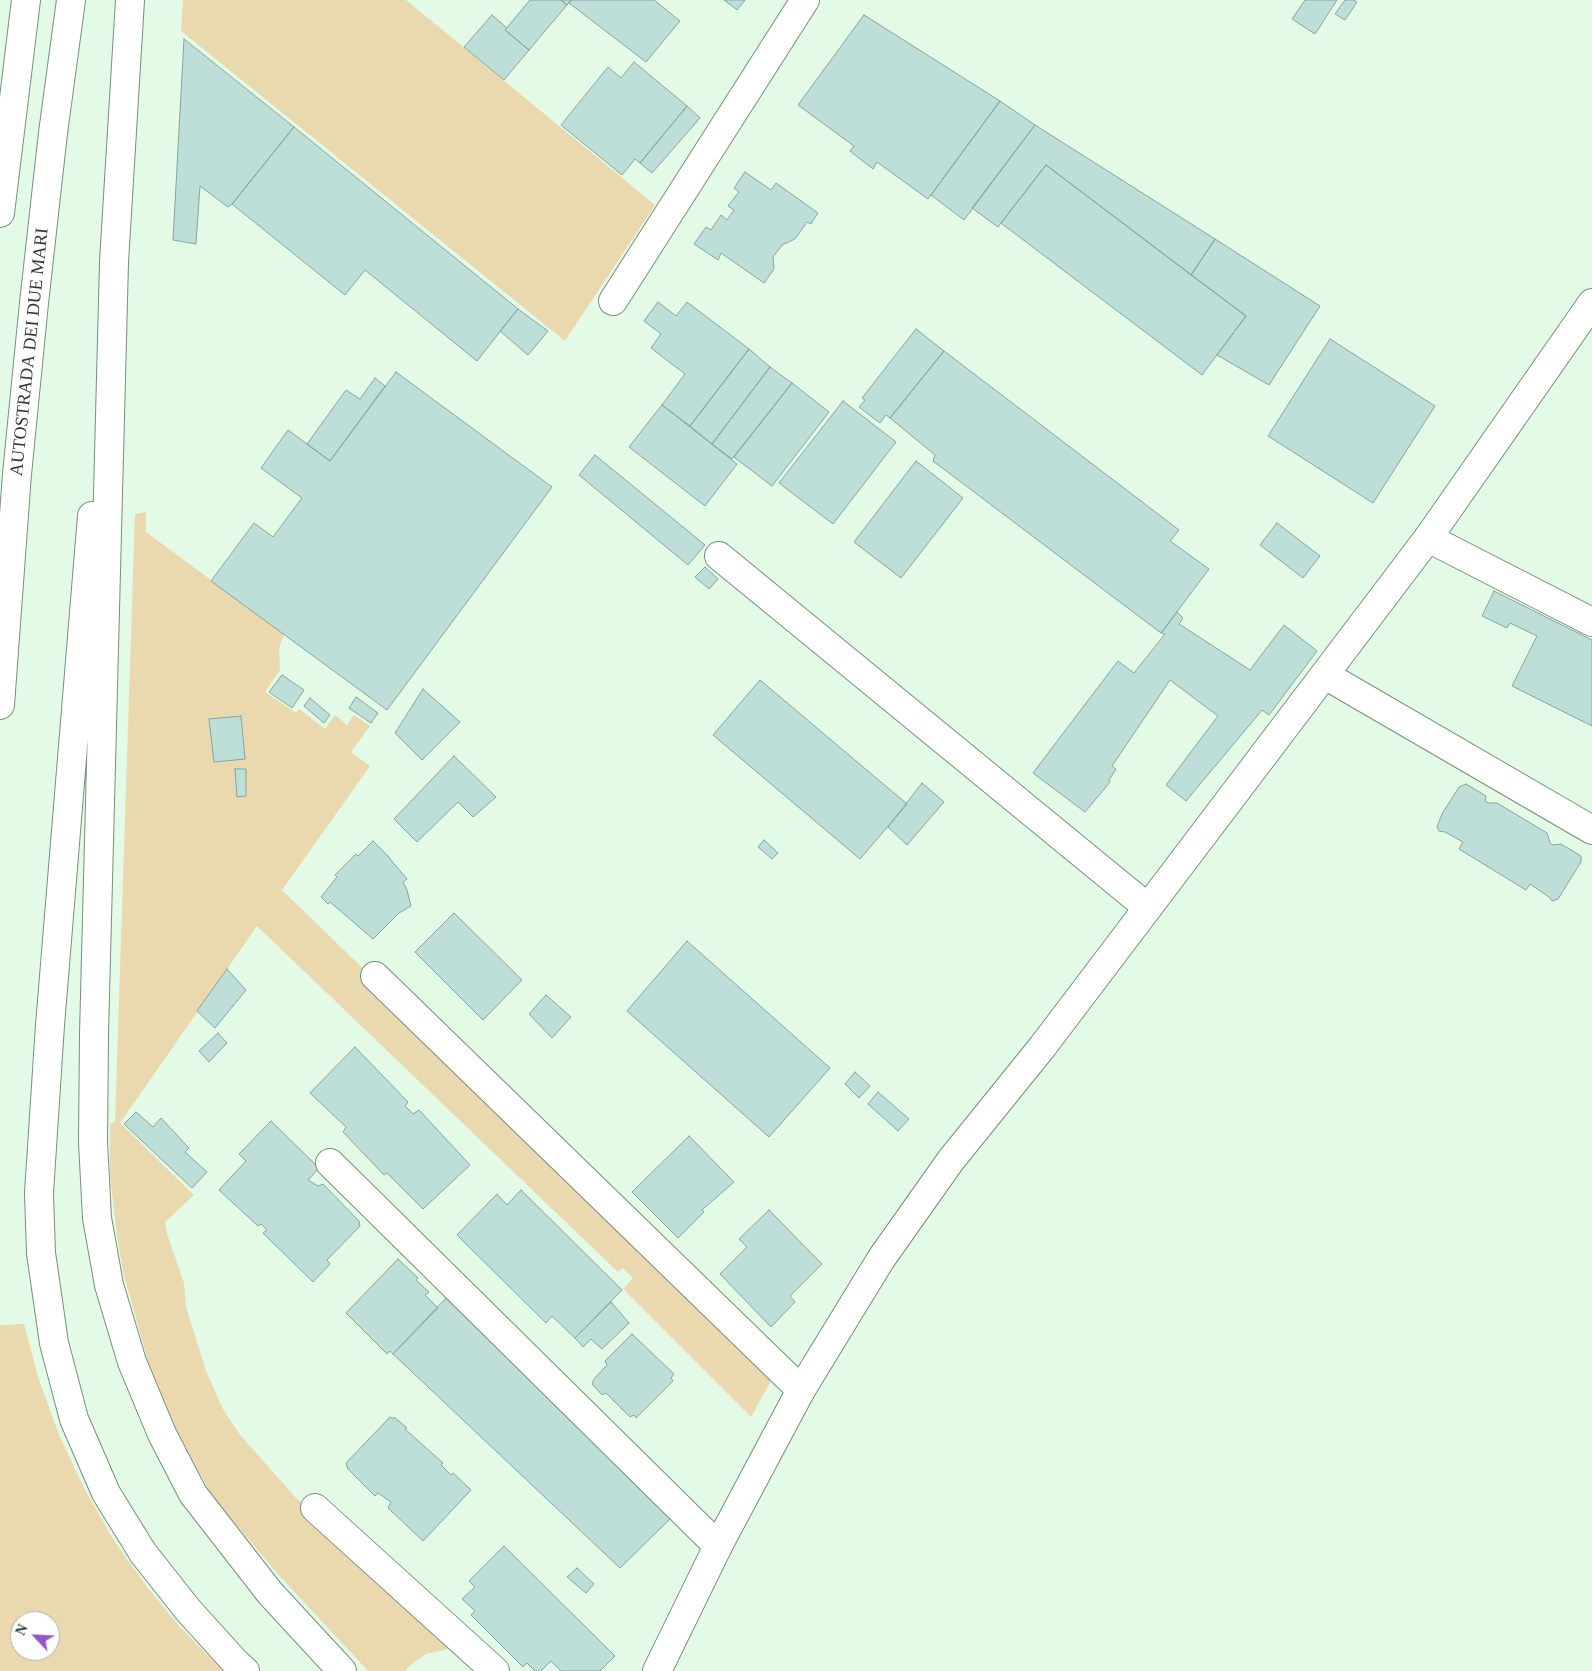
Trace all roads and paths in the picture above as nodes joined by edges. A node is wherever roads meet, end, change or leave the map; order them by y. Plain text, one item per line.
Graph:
1 (26, 0) edge
2 (70, 0) edge
3 (130, 0) edge
4 (805, 0) edge
5 (10, 127) junction
6 (0, 186) edge
7 (0, 213) edge
8 (114, 262) junction
9 (613, 302) dead end
10 (1592, 303) edge
11 (1428, 538) junction
12 (719, 556) dead end
13 (1592, 622) edge
14 (1326, 675) junction
15 (0, 705) edge
16 (1592, 830) edge
17 (1147, 907) junction
18 (375, 976) dead end
19 (330, 1163) dead end
20 (801, 1390) junction
21 (315, 1508) dead end
22 (718, 1546) junction
23 (246, 1671) edge
24 (342, 1671) edge
25 (495, 1671) edge
26 (657, 1671) edge

1 - 5 main road
2 - 15 main road, AUTOSTRADA DEI DUE MARI
3 - 8 main road
4 - 9 main road
5 - 6 main road
5 - 7 main road
8 - 23 main road
8 - 24 main road
10 - 11 main road
11 - 13 main road
11 - 14 main road
12 - 17 main road
14 - 16 main road
14 - 17 main road
17 - 20 main road
18 - 20 main road
19 - 22 main road
20 - 22 main road
21 - 25 main road
22 - 26 main road

